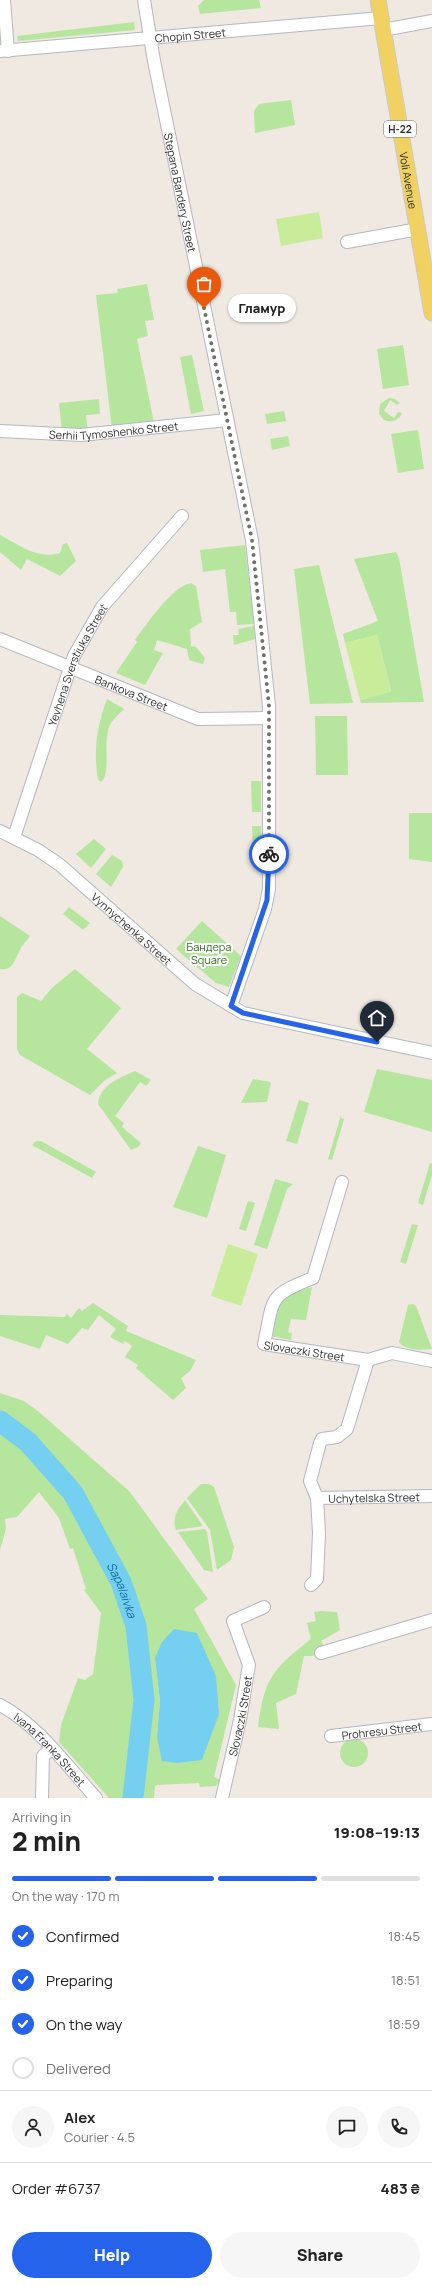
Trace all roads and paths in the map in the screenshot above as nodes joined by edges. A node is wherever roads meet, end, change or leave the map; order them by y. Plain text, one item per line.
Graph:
1 (4, 0) edge
2 (144, 0) edge
3 (378, 0) edge
4 (432, 21) edge
5 (382, 24) junction
6 (150, 39) junction
7 (4, 51) edge
8 (418, 229) junction
9 (347, 242) dead end
10 (432, 312) edge
11 (227, 420) junction
12 (0, 431) edge
13 (182, 516) dead end
14 (0, 639) edge
15 (70, 666) junction
16 (269, 718) junction
17 (0, 831) edge
18 (14, 836) junction
19 (231, 1006) junction
20 (432, 1053) edge
21 (342, 1182) dead end
22 (368, 1360) junction
23 (432, 1361) edge
24 (432, 1496) edge
25 (317, 1498) junction
26 (311, 1585) dead end
27 (264, 1607) dead end
28 (432, 1620) edge
29 (321, 1653) dead end
30 (0, 1705) edge
31 (432, 1724) edge
32 (331, 1736) dead end
33 (51, 1749) junction
34 (42, 1798) edge
35 (96, 1798) edge
36 (222, 1798) edge

1 - 7 street
2 - 6 street, Stepana Bandery Street
3 - 5 main road, Voli Avenue / Н-22
4 - 5 street, Chopin Street
5 - 6 street, Chopin Street
5 - 8 main road, Voli Avenue / Н-22
6 - 7 street, Chopin Street
6 - 11 street, Stepana Bandery Street
8 - 9 street
8 - 10 main road, Voli Avenue / Н-22
11 - 12 street, Serhii Tymoshenko Street
11 - 16 street, Stepana Bandery Street
13 - 15 street, Yevhena Sverstiuka Street
14 - 15 street, Bankova Street
15 - 16 street, Bankova Street
15 - 18 street, Yevhena Sverstiuka Street
16 - 19 street, Stepana Bandery Street
17 - 18 street, Vynnychenka Street
18 - 19 street, Vynnychenka Street
19 - 20 street, Vynnychenka Street
21 - 22 street, Slovaczki Street
22 - 23 street, Slovaczki Street
22 - 25 street
24 - 25 street, Uchytelska Street
25 - 26 street
27 - 36 street, Slovaczki Street
28 - 29 street
30 - 33 street, Ivana Franka Street
31 - 32 street, Prohresu Street
33 - 34 street
33 - 35 street, Ivana Franka Street

